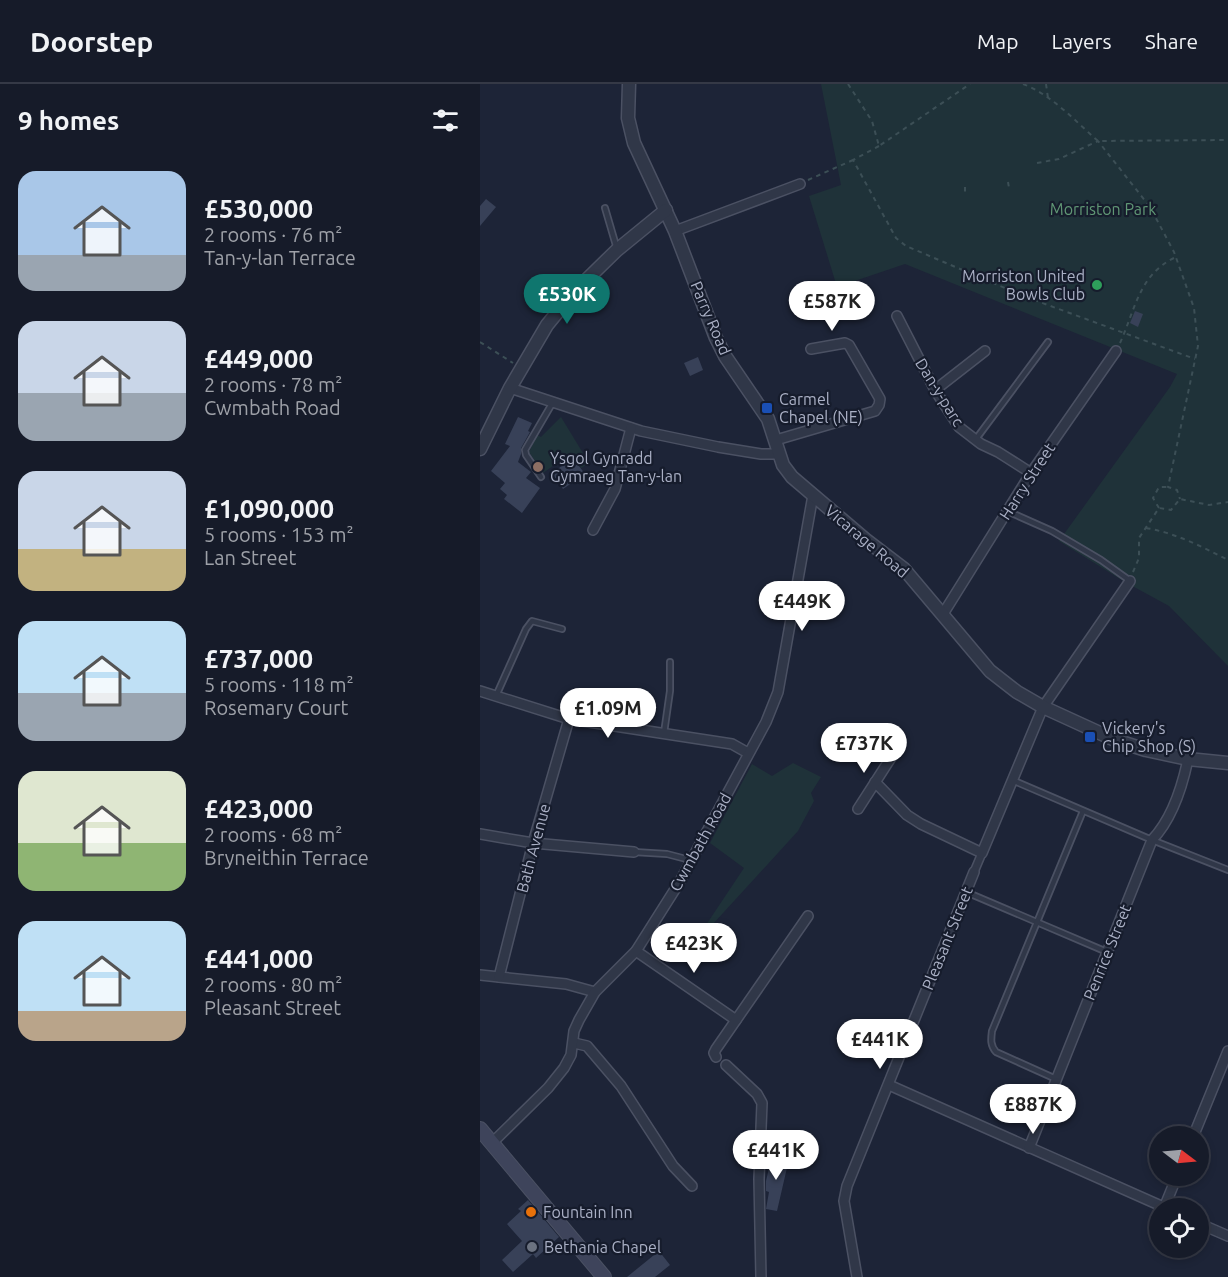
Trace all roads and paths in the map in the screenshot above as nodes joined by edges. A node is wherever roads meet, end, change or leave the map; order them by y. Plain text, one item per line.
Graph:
1 (629, 84) edge
2 (848, 84) edge
3 (970, 84) edge
4 (1023, 84) edge
5 (1046, 84) edge
6 (1048, 98) junction
7 (1228, 140) edge
8 (1098, 141) junction
9 (879, 146) junction
10 (853, 160) junction
11 (1037, 164) dead end
12 (1008, 182) dead end
13 (800, 184) joint
14 (965, 187) dead end
15 (1009, 188) dead end
16 (965, 192) dead end
17 (605, 208) dead end
18 (666, 210) junction
19 (675, 231) junction
20 (617, 249) junction
21 (1176, 257) junction
22 (897, 316) dead end
23 (1124, 333) junction
24 (480, 342) edge
25 (1048, 342) dead end
26 (811, 349) dead end
27 (985, 351) dead end
28 (1116, 351) dead end
29 (1195, 359) junction
30 (521, 369) junction
31 (510, 388) junction
32 (935, 390) junction
33 (553, 402) junction
34 (632, 428) junction
35 (776, 440) junction
36 (976, 440) junction
37 (480, 449) edge
38 (779, 454) junction
39 (1031, 473) junction
40 (541, 477) dead end
41 (1168, 487) junction
42 (813, 495) junction
43 (1179, 498) junction
44 (1228, 502) edge
45 (1159, 508) junction
46 (1007, 511) junction
47 (1146, 528) junction
48 (593, 530) dead end
49 (1228, 560) edge
50 (1130, 581) junction
51 (943, 614) junction
52 (562, 629) dead end
53 (670, 662) dead end
54 (480, 691) edge
55 (496, 696) junction
56 (1043, 707) junction
57 (569, 719) junction
58 (664, 734) junction
59 (748, 753) junction
60 (894, 753) dead end
61 (1188, 759) junction
62 (1228, 763) edge
63 (1012, 780) junction
64 (875, 782) junction
65 (858, 809) dead end
66 (1083, 810) junction
67 (480, 834) edge
68 (1152, 840) junction
69 (533, 843) junction
70 (634, 852) joint
71 (982, 854) junction
72 (691, 860) junction
73 (1228, 870) edge
74 (974, 872) joint
75 (966, 892) junction
76 (808, 916) dead end
77 (1037, 922) junction
78 (636, 951) junction
79 (1107, 951) junction
80 (480, 975) edge
81 (499, 977) junction
82 (595, 992) junction
83 (736, 1020) junction
84 (574, 1043) junction
85 (1228, 1051) edge
86 (716, 1057) dead end
87 (1226, 1062) edge
88 (726, 1065) dead end
89 (1056, 1079) junction
90 (889, 1085) junction
91 (1198, 1126) edge
92 (480, 1129) edge
93 (493, 1142) junction
94 (1029, 1148) junction
95 (692, 1186) dead end
96 (1149, 1201) edge
97 (1209, 1228) edge
98 (1228, 1236) edge
99 (604, 1277) edge
100 (761, 1277) edge
101 (857, 1277) edge

1 - 18 street, Parry Road
2 - 9 path
3 - 9 path
4 - 6 path
5 - 6 path
6 - 8 path
7 - 8 path
8 - 11 path
8 - 21 path
9 - 10 path
10 - 13 path
10 - 23 path
12 - 15 path
13 - 19 street
14 - 16 path
17 - 20 lane
18 - 19 street, Parry Road
18 - 20 street
19 - 35 street, Parry Road
20 - 30 street
21 - 23 path
21 - 29 path
22 - 32 street, Dan-y-parc
23 - 29 path
24 - 30 path
25 - 36 lane
26 - 35 street
27 - 32 street
28 - 39 street, Harry Street
29 - 41 path
30 - 31 street
31 - 33 street
31 - 37 street
32 - 36 street, Dan-y-parc
33 - 34 street
33 - 40 lane
34 - 38 street
34 - 48 street
35 - 38 street, Parry Road
36 - 39 street, Dan-y-parc
38 - 42 street, Vicarage Road
39 - 46 street, Harry Street
41 - 43 path
41 - 45 path
42 - 51 street, Vicarage Road
42 - 59 street, Cwmbath Road
43 - 44 path
43 - 45 path
45 - 47 path
46 - 50 lane
46 - 51 street, Harry Street
47 - 49 path
47 - 50 path
50 - 56 street
51 - 56 street, Vicarage Road
52 - 55 lane
53 - 58 lane
54 - 55 street
55 - 57 street
56 - 61 street, Vicarage Road
56 - 63 street
57 - 58 street
57 - 69 street, Bath Avenue
58 - 59 street
59 - 72 street, Cwmbath Road
60 - 64 street
61 - 62 street, Vicarage Road
61 - 68 street, Penrice Street
63 - 66 lane
63 - 71 street
64 - 65 street
64 - 71 street
66 - 68 lane
66 - 77 lane
67 - 69 street
68 - 73 lane
68 - 79 street, Penrice Street
69 - 70 street
69 - 81 street, Bath Avenue
70 - 72 lane
71 - 74 street
72 - 78 street, Cwmbath Road
74 - 75 street, Pleasant Street
75 - 77 lane
75 - 90 street, Pleasant Street
76 - 83 street
77 - 79 lane
77 - 89 lane
78 - 82 street, Cwmbath Road
78 - 83 street
79 - 89 street, Penrice Street
80 - 81 street
81 - 82 street
82 - 84 street, Cwmbath Road
83 - 86 street
84 - 93 street, Cwmbath Road
84 - 95 street
85 - 87 street
87 - 91 street
88 - 100 street
89 - 94 street, Penrice Street
90 - 94 street
90 - 101 street, Pleasant Street
92 - 93 main road
93 - 99 main road
94 - 96 street
97 - 98 street

